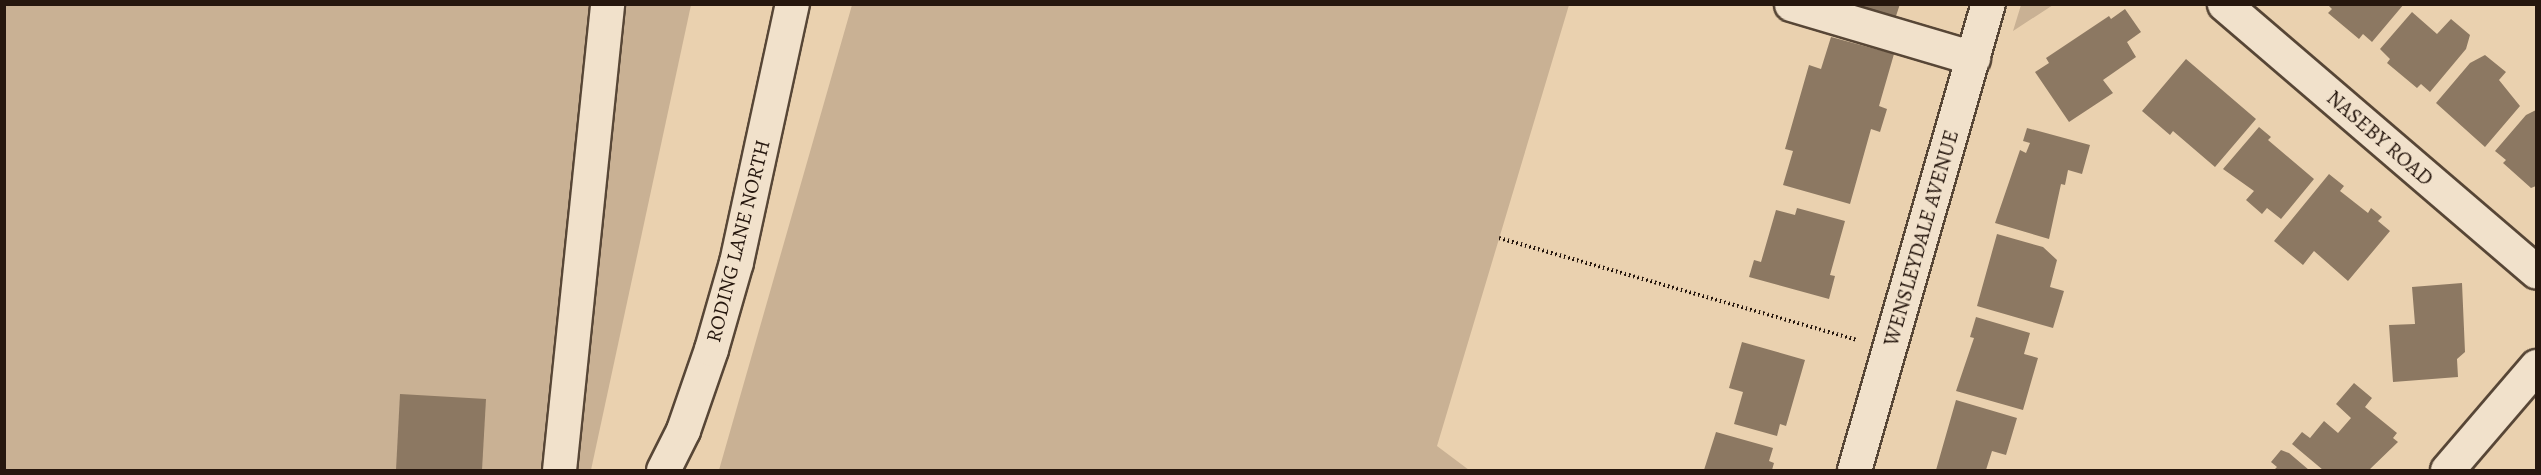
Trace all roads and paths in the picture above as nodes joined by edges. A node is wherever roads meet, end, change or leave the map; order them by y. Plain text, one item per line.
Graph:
1 (607, 4) edge
2 (792, 4) edge
3 (1791, 4) edge
4 (1988, 4) edge
5 (2224, 4) edge
6 (1973, 58) junction
7 (1499, 238) dead end
8 (2536, 272) edge
9 (1889, 349) junction
10 (2536, 366) edge
11 (560, 471) edge
12 (663, 471) edge
13 (1854, 471) edge
14 (2447, 471) edge

1 - 11 street
2 - 12 street, RODING LANE NORTH
3 - 6 street
4 - 6 street, WENSLEYDALE AVENUE
5 - 8 street, NASEBY ROAD
6 - 9 street, WENSLEYDALE AVENUE
7 - 9 path
9 - 13 street, WENSLEYDALE AVENUE
10 - 14 street

